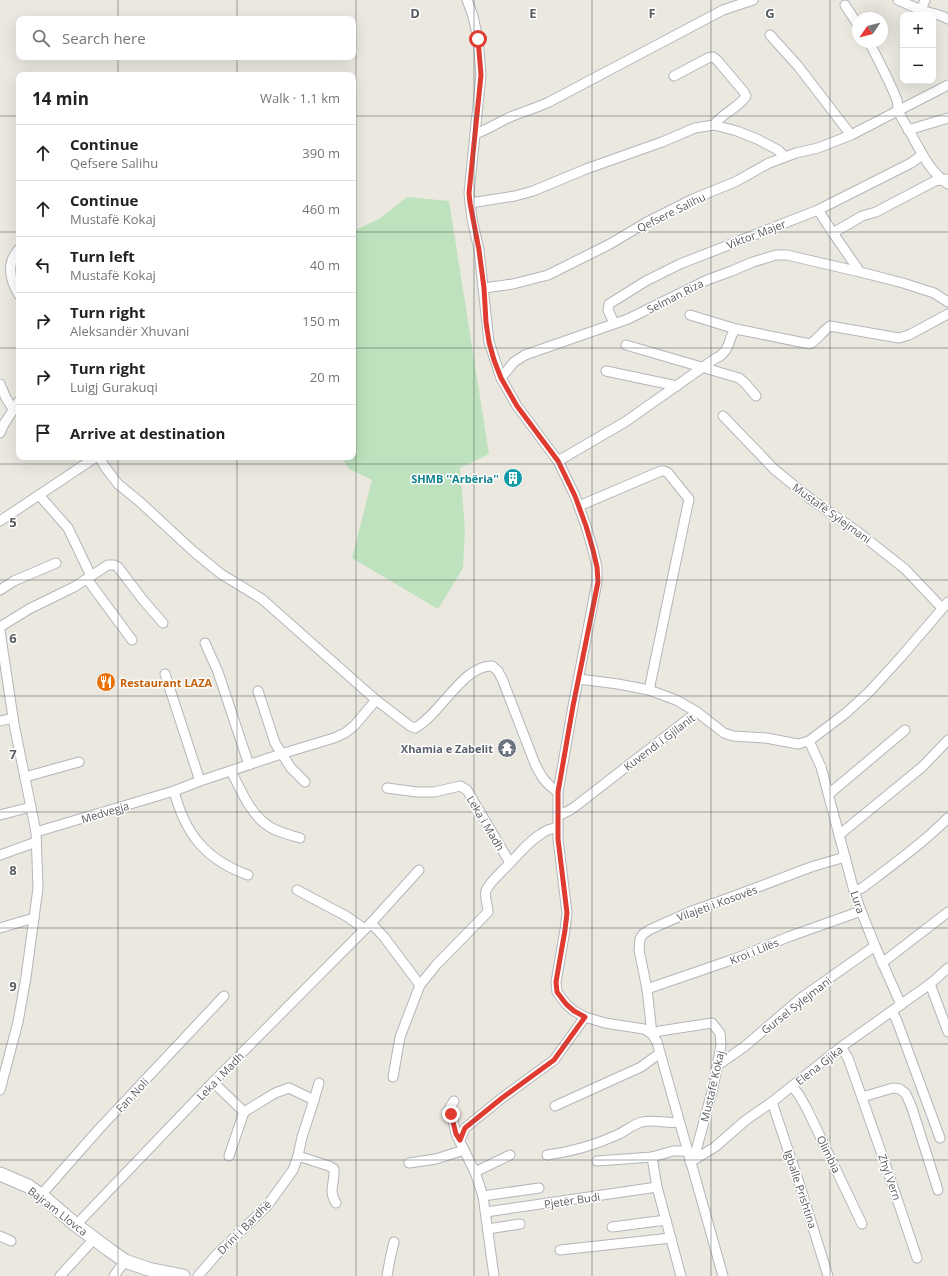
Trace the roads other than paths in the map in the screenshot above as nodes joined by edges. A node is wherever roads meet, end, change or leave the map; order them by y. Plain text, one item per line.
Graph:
1 (467, 0) edge
2 (753, 0) edge
3 (898, 0) edge
4 (925, 0) edge
5 (845, 5) dead end
6 (921, 10) junction
7 (852, 16) edge
8 (948, 19) edge
9 (770, 35) dead end
10 (871, 48) edge
11 (674, 76) dead end
12 (948, 85) edge
13 (898, 111) junction
14 (948, 118) edge
15 (714, 125) junction
16 (908, 130) junction
17 (475, 134) junction
18 (851, 135) junction
19 (922, 155) junction
20 (784, 156) junction
21 (946, 181) edge
22 (470, 203) junction
23 (818, 210) junction
24 (833, 233) junction
25 (16, 252) edge
26 (860, 272) junction
27 (484, 288) junction
28 (16, 290) edge
29 (948, 302) edge
30 (948, 314) edge
31 (690, 315) dead end
32 (614, 323) junction
33 (736, 329) junction
34 (626, 345) dead end
35 (703, 368) junction
36 (606, 371) dead end
37 (501, 378) junction
38 (0, 384) edge
39 (677, 386) junction
40 (756, 396) dead end
41 (16, 405) edge
42 (13, 409) junction
43 (723, 416) dead end
44 (0, 433) edge
45 (92, 460) edge
46 (101, 460) edge
47 (558, 461) junction
48 (39, 495) junction
49 (579, 506) junction
50 (0, 521) edge
51 (56, 563) dead end
52 (89, 577) junction
53 (0, 590) edge
54 (945, 605) edge
55 (163, 623) dead end
56 (0, 627) edge
57 (0, 631) edge
58 (132, 640) dead end
59 (205, 643) dead end
60 (165, 674) dead end
61 (579, 680) junction
62 (649, 690) junction
63 (258, 691) dead end
64 (376, 700) junction
65 (697, 712) junction
66 (13, 718) junction
67 (0, 721) edge
68 (905, 730) dead end
69 (948, 740) edge
70 (809, 741) junction
71 (281, 754) junction
72 (79, 762) dead end
73 (248, 765) junction
74 (231, 771) junction
75 (25, 777) junction
76 (200, 781) junction
77 (305, 782) dead end
78 (387, 788) dead end
79 (174, 791) junction
80 (558, 792) junction
81 (829, 794) junction
82 (31, 807) junction
83 (0, 815) edge
84 (558, 816) junction
85 (948, 818) edge
86 (558, 828) junction
87 (36, 832) junction
88 (839, 834) junction
89 (300, 838) dead end
90 (36, 842) junction
91 (0, 855) edge
92 (845, 857) junction
93 (510, 863) junction
94 (419, 870) dead end
95 (248, 875) dead end
96 (297, 890) dead end
97 (854, 892) junction
98 (861, 911) junction
99 (948, 912) edge
100 (34, 918) junction
101 (368, 926) junction
102 (0, 928) edge
103 (875, 946) junction
104 (882, 963) junction
105 (948, 968) edge
106 (930, 984) junction
107 (420, 985) junction
108 (647, 989) junction
109 (224, 996) dead end
110 (901, 1005) junction
111 (892, 1011) junction
112 (585, 1017) junction
113 (948, 1032) edge
114 (652, 1034) junction
115 (841, 1047) junction
116 (660, 1053) junction
117 (718, 1065) junction
118 (393, 1077) dead end
119 (1, 1079) edge
120 (212, 1082) junction
121 (319, 1083) dead end
122 (792, 1086) junction
123 (0, 1090) edge
124 (862, 1097) junction
125 (314, 1100) junction
126 (454, 1101) dead end
127 (772, 1102) junction
128 (555, 1106) dead end
129 (244, 1112) junction
130 (679, 1122) junction
131 (940, 1138) dead end
132 (460, 1140) junction
133 (464, 1150) junction
134 (687, 1151) junction
135 (510, 1155) dead end
136 (546, 1155) dead end
137 (229, 1156) dead end
138 (298, 1156) junction
139 (652, 1157) junction
140 (597, 1161) dead end
141 (690, 1162) junction
142 (409, 1163) dead end
143 (475, 1172) junction
144 (0, 1174) edge
145 (658, 1187) junction
146 (539, 1188) dead end
147 (938, 1190) dead end
148 (41, 1195) junction
149 (483, 1196) junction
150 (336, 1203) dead end
151 (486, 1212) junction
152 (666, 1220) junction
153 (76, 1224) junction
154 (520, 1224) dead end
155 (862, 1224) dead end
156 (612, 1228) dead end
157 (488, 1229) junction
158 (0, 1236) edge
159 (94, 1238) junction
160 (671, 1238) junction
161 (11, 1241) dead end
162 (394, 1242) dead end
163 (560, 1250) dead end
164 (917, 1258) dead end
165 (125, 1261) junction
166 (147, 1272) edge
167 (60, 1276) edge
168 (114, 1276) edge
169 (183, 1276) edge
170 (198, 1276) edge
171 (387, 1276) edge
172 (494, 1276) edge
173 (681, 1276) edge
174 (723, 1276) edge
175 (828, 1276) edge

1 - 17 street
2 - 17 street
3 - 6 street
4 - 6 street
5 - 7 street
6 - 8 street
9 - 18 street
10 - 13 street
11 - 15 street
12 - 13 street, Qefsere Salihu
13 - 16 street
13 - 18 street, Qefsere Salihu
14 - 16 street
15 - 20 street
15 - 22 street
16 - 19 street
17 - 22 street
18 - 20 street, Qefsere Salihu
19 - 21 street
19 - 23 street, Viktor Majer
20 - 27 street, Qefsere Salihu
21 - 24 street
22 - 27 street
23 - 24 street
23 - 32 street, Viktor Majer
24 - 26 street
25 - 28 street
26 - 29 street, Selman Riza
26 - 32 street, Selman Riza
27 - 37 street
30 - 33 street
31 - 33 street
32 - 37 street, Selman Riza
33 - 35 street
34 - 35 street
35 - 39 street
35 - 40 street
36 - 39 street
37 - 47 street
38 - 42 street
39 - 47 street
41 - 42 street
42 - 44 street
43 - 54 street, Mustafë Sylejmani
45 - 48 street
46 - 64 street
47 - 49 street
48 - 50 street
48 - 52 street
49 - 61 street
49 - 62 street
51 - 53 street
52 - 55 street
52 - 56 street
52 - 58 street
54 - 70 street
57 - 66 street
59 - 73 street
60 - 76 street
61 - 62 street
61 - 80 street
62 - 65 street
63 - 71 street
64 - 71 street, Medvegja
64 - 80 street
65 - 70 street, Kuvendi i Gjilanit
65 - 84 street, Kuvendi i Gjilanit
66 - 67 street
66 - 75 street
68 - 81 street
69 - 88 street
70 - 81 street, Lura
71 - 73 street, Medvegja
71 - 77 street
72 - 75 street
73 - 74 street, Medvegja
74 - 76 street, Medvegja
74 - 89 street
75 - 82 street
76 - 79 street, Medvegja
78 - 93 street, Leka i Madh
79 - 87 street, Medvegja
79 - 95 street
80 - 84 street
81 - 88 street, Lura
82 - 83 street
82 - 87 street
84 - 86 street
85 - 97 street
86 - 93 street, Leka i Madh
86 - 112 street
87 - 90 street
88 - 92 street, Lura
90 - 91 street
90 - 100 street
92 - 97 street, Lura
92 - 108 street, Vilajeti i Kosovës
93 - 107 street, Leka i Madh
94 - 101 street, Leka i Madh
96 - 101 street
97 - 98 street, Lura
98 - 103 street, Lura
98 - 108 street, Kroi i Lilës
99 - 104 street
100 - 102 street
100 - 119 street
101 - 107 street
101 - 120 street, Leka i Madh
103 - 104 street, Lura
103 - 117 street, Gursel Sylejmani
104 - 110 street, Lura
105 - 106 street, Elena Gjika
106 - 110 street, Elena Gjika
106 - 113 street
107 - 118 street, Leka i Madh
108 - 114 street
109 - 148 street, Fan Noli
110 - 111 street, Elena Gjika
111 - 115 street, Elena Gjika
111 - 131 street
112 - 114 street
112 - 132 street
114 - 116 street
114 - 117 street, Mustafë Kokaj
115 - 122 street, Elena Gjika
115 - 124 street, Zhyl Vern
116 - 128 street
116 - 130 street
117 - 141 street, Mustafë Kokaj
119 - 123 street
120 - 129 street
120 - 153 street, Leka i Madh
121 - 125 street, Drini i Bardhë
122 - 127 street, Elena Gjika
122 - 155 street, Olimbia
124 - 147 street
124 - 164 street, Zhyl Vern
125 - 129 street
125 - 138 street, Drini i Bardhë
126 - 132 street
127 - 141 street, Elena Gjika
127 - 175 street, Igballe Prishtina
129 - 137 street
130 - 134 street
130 - 136 street
132 - 133 street
133 - 142 street
133 - 143 street
134 - 139 street
134 - 141 street
135 - 143 street
138 - 150 street
138 - 170 street, Drini i Bardhë
139 - 140 street
139 - 145 street
141 - 174 street
143 - 149 street
144 - 148 street, Bajram Llovca
145 - 151 street, Pjetër Budi
145 - 152 street
146 - 149 street
148 - 153 street, Bajram Llovca
149 - 151 street
151 - 157 street
152 - 156 street
152 - 160 street
153 - 159 street, Bajram Llovca
154 - 157 street
157 - 172 street
158 - 161 street
159 - 165 street, Bajram Llovca
159 - 167 street, Bajram Llovca
160 - 163 street
160 - 173 street
162 - 171 street
165 - 166 street, Bajram Llovca
165 - 168 street
166 - 169 street, Bajram Llovca

